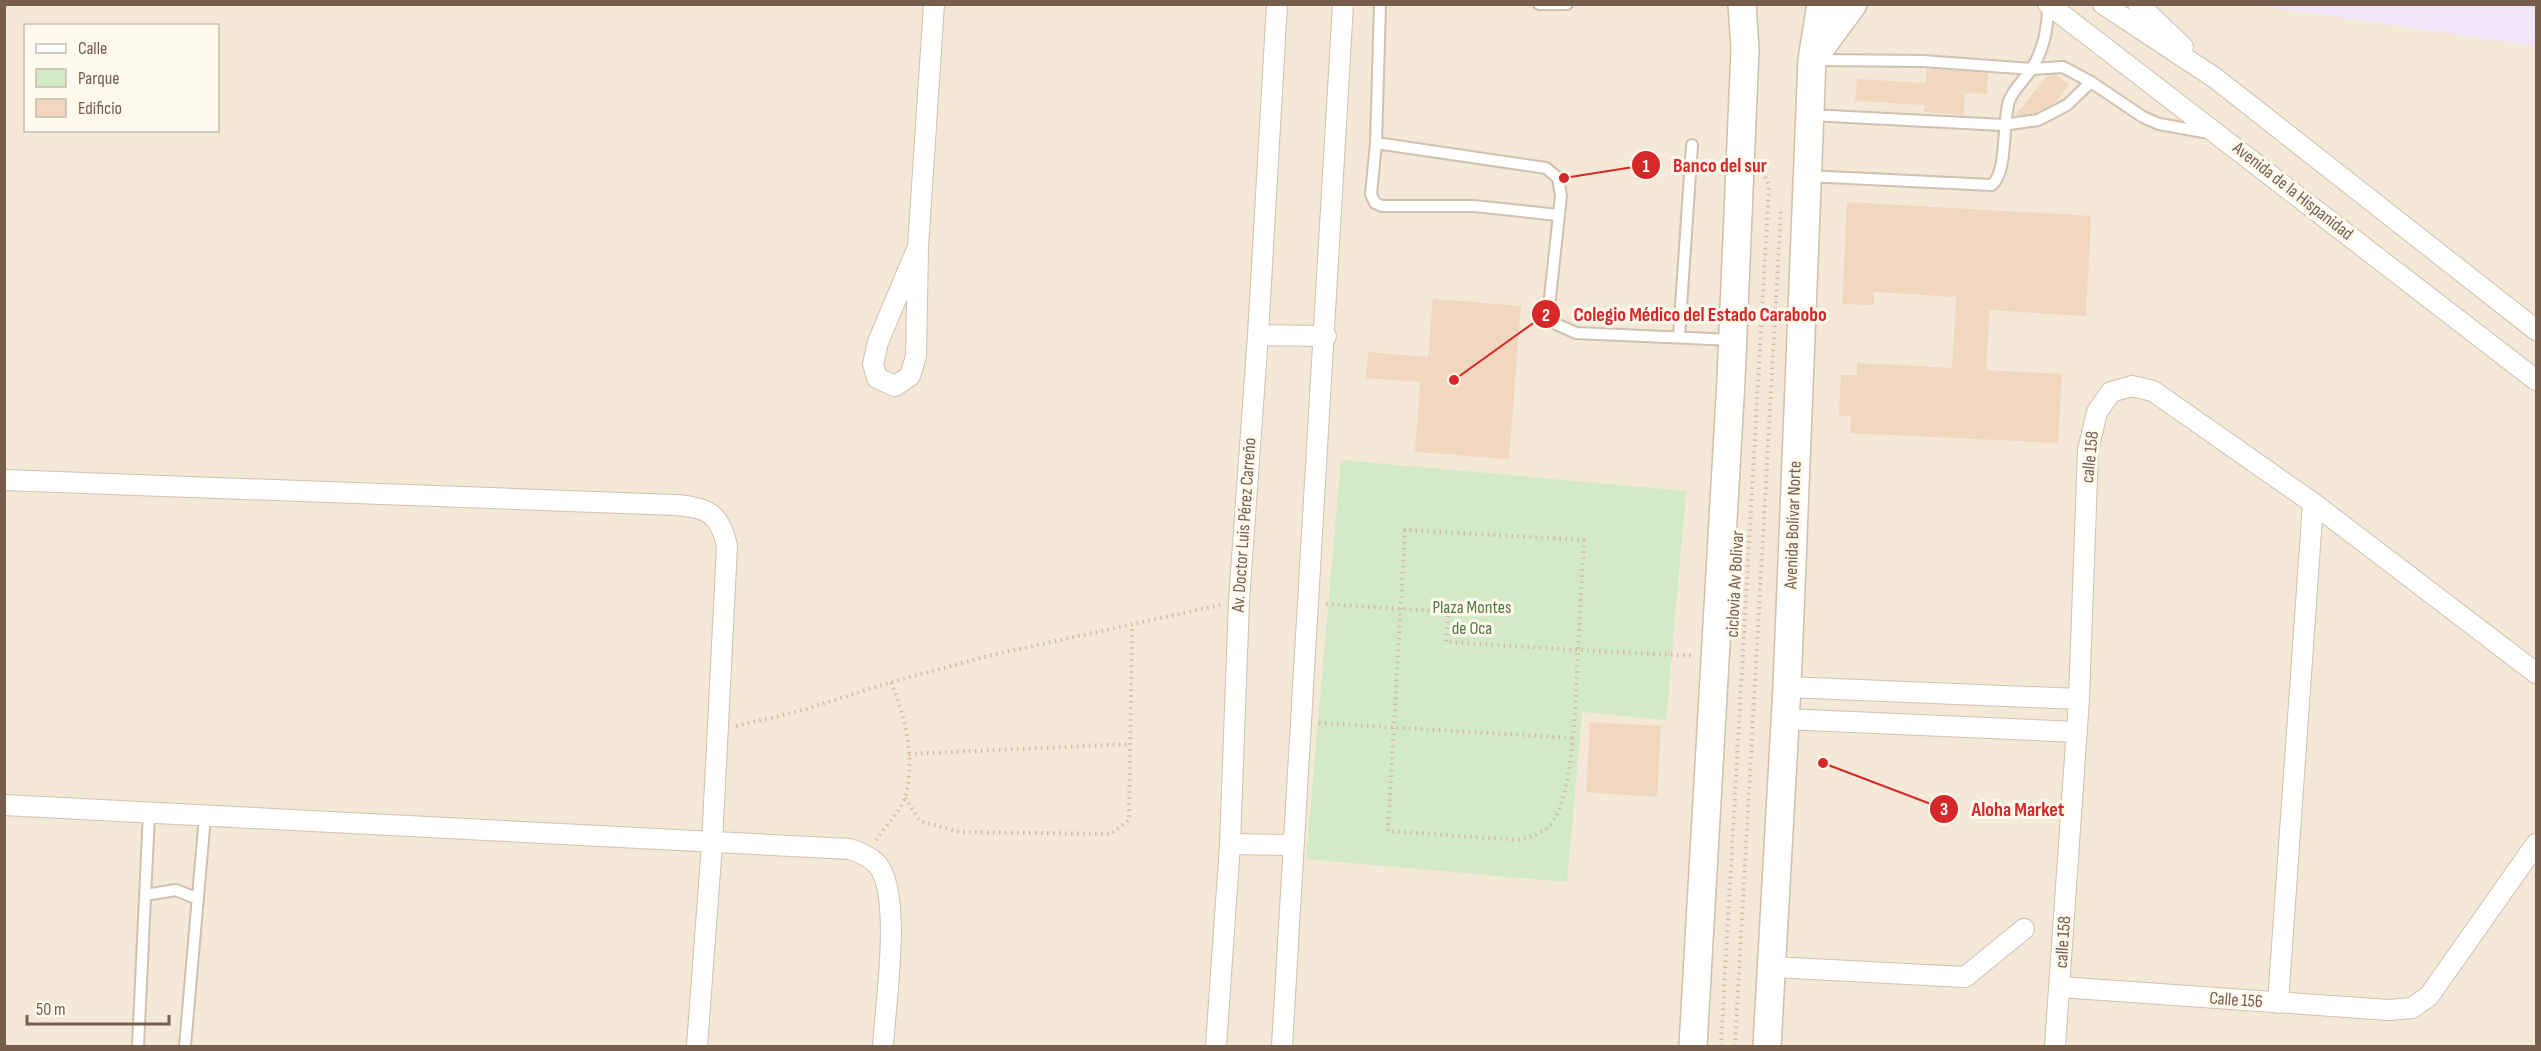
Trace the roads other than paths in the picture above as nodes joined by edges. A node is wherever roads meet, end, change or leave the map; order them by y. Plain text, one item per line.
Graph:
1 (934, 4) edge
2 (1277, 4) edge
3 (1343, 4) edge
4 (1380, 4) edge
5 (1539, 4) edge
6 (1567, 4) edge
7 (1742, 4) edge
8 (1821, 4) edge
9 (1853, 4) edge
10 (2103, 4) edge
11 (2138, 4) edge
12 (2048, 5) edge
13 (1812, 60) junction
14 (2032, 69) junction
15 (2215, 78) junction
16 (2091, 82) junction
17 (1810, 115) junction
18 (2003, 125) junction
19 (2225, 139) junction
20 (1376, 143) junction
21 (1692, 145) dead end
22 (1807, 176) junction
23 (1558, 215) junction
24 (918, 247) junction
25 (2536, 330) edge
26 (1258, 335) junction
27 (1326, 336) junction
28 (1679, 336) junction
29 (1733, 340) junction
30 (2536, 380) edge
31 (4, 480) edge
32 (2313, 503) junction
33 (2536, 673) edge
34 (1787, 687) junction
35 (2079, 699) junction
36 (1784, 719) junction
37 (2077, 732) junction
38 (4, 805) edge
39 (149, 813) junction
40 (206, 816) junction
41 (711, 843) junction
42 (1230, 844) junction
43 (2536, 844) edge
44 (1292, 845) junction
45 (145, 896) junction
46 (198, 899) junction
47 (2024, 930) dead end
48 (1773, 967) junction
49 (2060, 987) junction
50 (2278, 1003) junction
51 (138, 1047) edge
52 (185, 1047) edge
53 (697, 1047) edge
54 (883, 1047) edge
55 (1216, 1047) edge
56 (1282, 1047) edge
57 (1693, 1047) edge
58 (1767, 1047) edge
59 (2055, 1047) edge

1 - 24 street
2 - 26 street, Av. Doctor Luis Pérez Carreño
3 - 27 street
4 - 20 lane
5 - 6 lane
7 - 29 main road
8 - 13 main road, Avenida Bolívar Norte
9 - 13 main road
10 - 15 street
11 - 15 street
12 - 14 lane
12 - 19 street, Avenida de la Hispanidad
13 - 14 lane
13 - 17 main road, Avenida Bolívar Norte
14 - 16 lane
14 - 18 lane
15 - 25 street
16 - 18 lane
16 - 19 lane
17 - 18 lane
17 - 22 main road, Avenida Bolívar Norte
18 - 22 lane
19 - 30 street, Avenida de la Hispanidad
20 - 23 lane
20 - 23 lane
21 - 28 lane
22 - 34 main road, Avenida Bolívar Norte
23 - 28 lane
24 - 24 street
26 - 27 street
26 - 42 street, Av. Doctor Luis Pérez Carreño
27 - 44 street
28 - 29 lane
29 - 57 main road
31 - 41 street
32 - 33 street, calle 158
32 - 35 street, calle 158
32 - 50 street
34 - 35 street
34 - 36 main road, Avenida Bolívar Norte
35 - 37 street, calle 158
36 - 37 street
36 - 48 main road, Avenida Bolívar Norte
37 - 49 street, calle 158
38 - 39 street
39 - 40 street
39 - 45 lane
40 - 41 street
40 - 46 lane
41 - 53 street
41 - 54 street
42 - 44 street
42 - 55 street, Av. Doctor Luis Pérez Carreño
43 - 50 street, Calle 156
44 - 56 street
45 - 46 lane
45 - 51 lane
46 - 52 lane
47 - 48 street
48 - 58 main road, Avenida Bolívar Norte
49 - 50 street, Calle 156
49 - 59 street, calle 158

